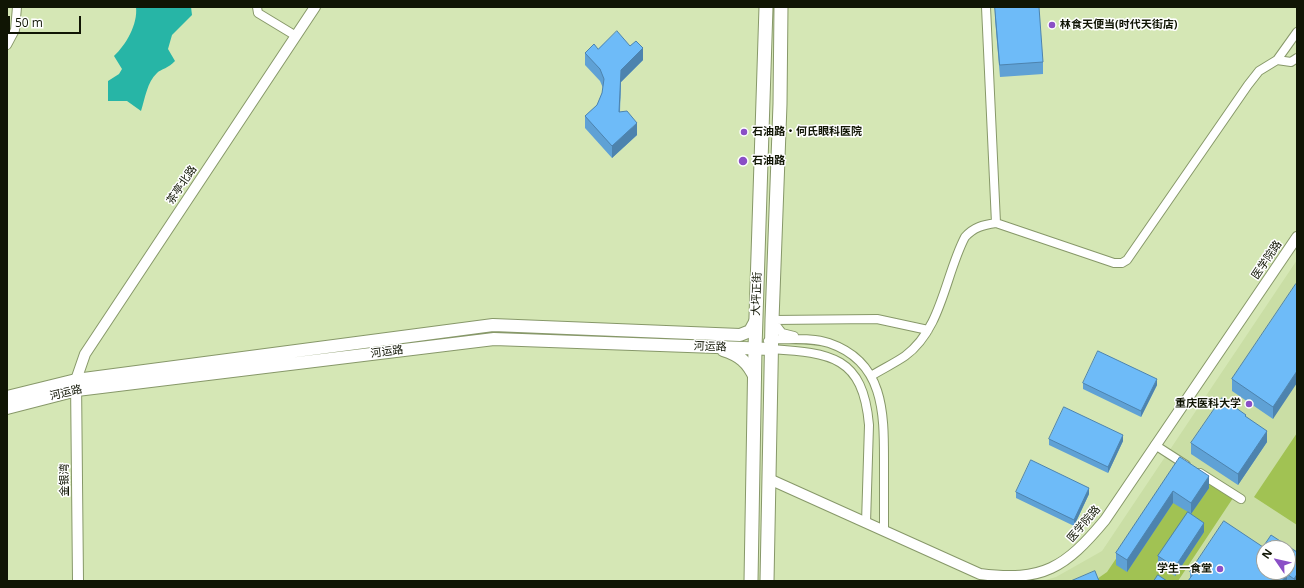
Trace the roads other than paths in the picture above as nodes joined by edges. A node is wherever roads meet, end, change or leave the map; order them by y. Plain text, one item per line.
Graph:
1 (17, 7) edge
2 (257, 7) edge
3 (315, 7) edge
4 (766, 7) edge
5 (781, 7) edge
6 (986, 7) edge
7 (1297, 32) edge
8 (296, 36) junction
9 (7, 45) edge
10 (1297, 58) edge
11 (1277, 60) junction
12 (996, 223) junction
13 (1297, 237) edge
14 (756, 320) junction
15 (772, 320) junction
16 (928, 330) junction
17 (816, 340) junction
18 (771, 344) junction
19 (714, 347) junction
20 (755, 348) junction
21 (871, 376) junction
22 (755, 378) junction
23 (76, 385) junction
24 (7, 397) edge
25 (7, 408) edge
26 (1155, 446) junction
27 (769, 479) junction
28 (1241, 499) dead end
29 (866, 523) junction
30 (884, 531) junction
31 (979, 578) edge
32 (78, 581) edge
33 (751, 581) edge
34 (767, 581) edge

1 - 9 street
2 - 8 street
3 - 8 street, 茶亭北路
4 - 14 main road, 大坪正街
5 - 15 main road, 大坪正街
6 - 12 street
7 - 11 street
8 - 23 street, 茶亭北路
10 - 11 street
11 - 12 street
12 - 16 street
13 - 26 street, 医学院路
14 - 20 main road, 大坪正街
14 - 23 main road, 河运路
15 - 16 street
15 - 17 street
15 - 18 main road, 大坪正街
16 - 21 street
17 - 18 street
17 - 21 street
18 - 20 main road, 河运路
18 - 27 main road, 大坪正街
18 - 29 street
19 - 20 main road, 河运路
19 - 22 main road
19 - 23 main road, 河运路
20 - 22 main road, 大坪正街
21 - 30 street
22 - 33 main road, 大坪正街
23 - 24 main road, 河运路
23 - 25 main road, 河运路
23 - 32 street, 金银湾
26 - 28 street
26 - 31 street, 医学院路
27 - 29 street, 医学院路
27 - 34 main road, 大坪正街
29 - 30 street, 医学院路
30 - 31 street, 医学院路

